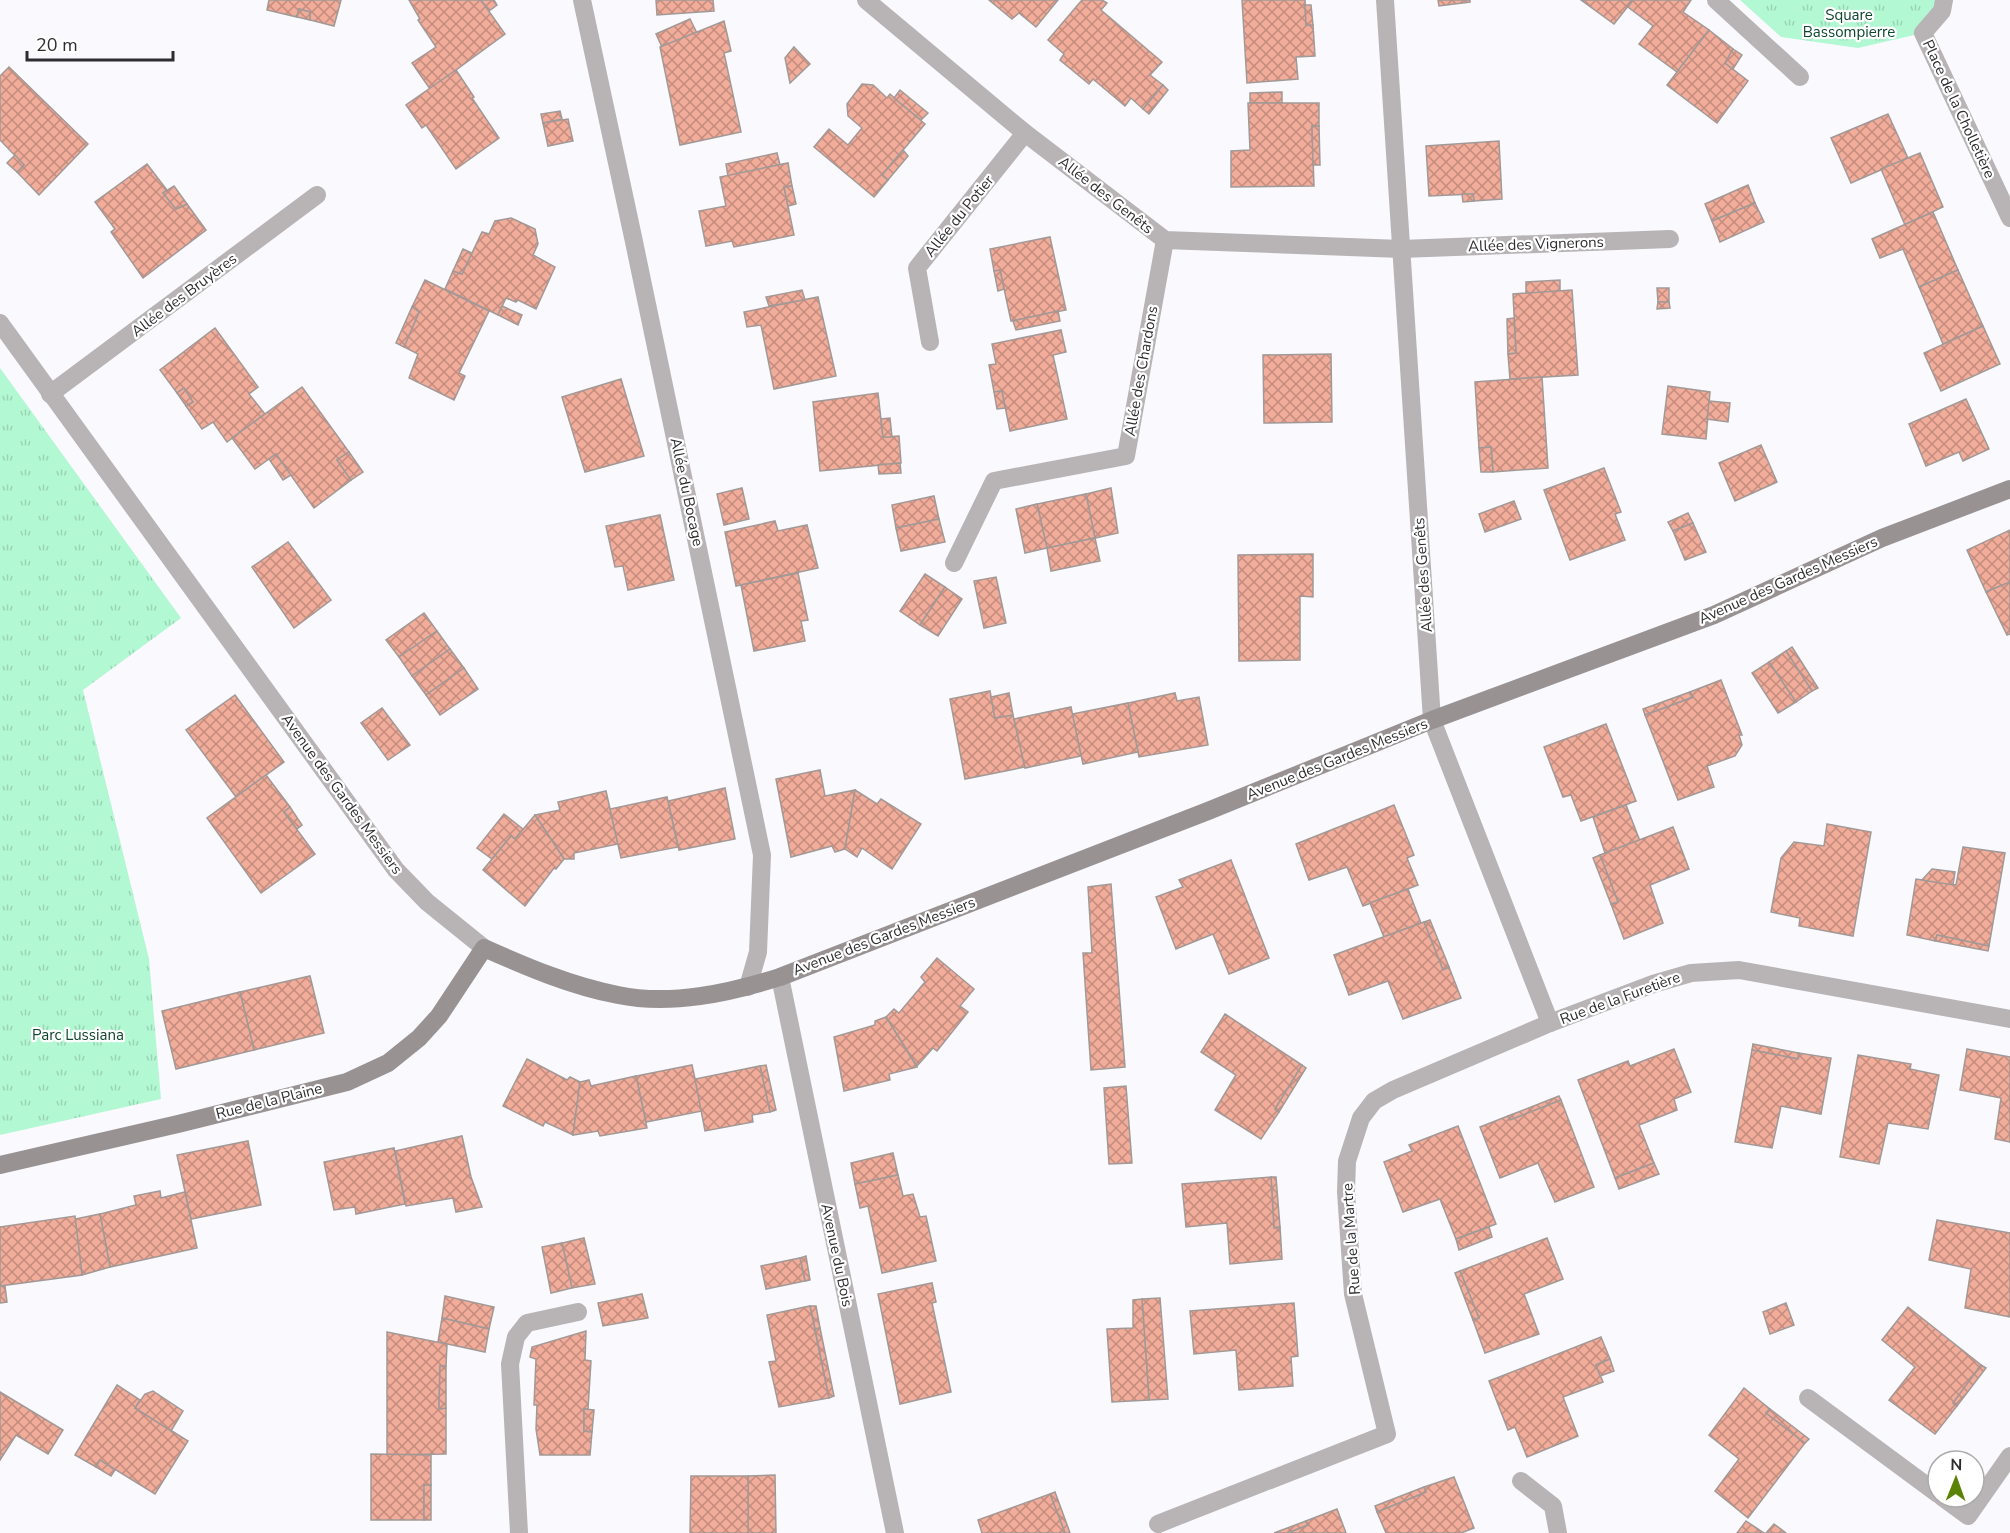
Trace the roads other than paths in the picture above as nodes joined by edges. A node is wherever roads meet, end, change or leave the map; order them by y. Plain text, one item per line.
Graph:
1 (582, 0) edge
2 (866, 0) edge
3 (1385, 0) edge
4 (1716, 0) edge
5 (1944, 0) edge
6 (1800, 77) dead end
7 (1025, 133) junction
8 (317, 195) dead end
9 (2010, 218) edge
10 (1670, 239) dead end
11 (1165, 240) junction
12 (1401, 249) junction
13 (0, 323) edge
14 (930, 342) dead end
15 (50, 394) junction
16 (2010, 489) edge
17 (954, 564) dead end
18 (1432, 720) junction
19 (484, 948) junction
20 (780, 976) junction
21 (748, 987) junction
22 (2010, 1019) edge
23 (1550, 1023) junction
24 (0, 1165) edge
25 (578, 1312) dead end
26 (1808, 1398) dead end
27 (2010, 1456) edge
28 (1521, 1481) dead end
29 (1926, 1485) edge
30 (1986, 1490) edge
31 (1958, 1509) edge
32 (1973, 1509) edge
33 (1158, 1524) dead end
34 (519, 1533) edge
35 (895, 1533) edge
36 (1558, 1533) edge

1 - 21 street, Allée du Bocage
2 - 7 street, Allée des Genêts
3 - 12 street, Allée des Genêts
4 - 6 street
5 - 9 street, Place de la Cholletière
7 - 11 street, Allée des Genêts
7 - 14 street, Allée du Potier
8 - 15 street, Allée des Bruyères
10 - 12 street, Allée des Vignerons
11 - 12 street, Allée des Genêts
11 - 17 street, Allée des Chardons
12 - 18 street, Allée des Genêts
13 - 15 street, Avenue des Gardes Messiers
15 - 19 street, Avenue des Gardes Messiers
16 - 18 street, Avenue des Gardes Messiers
18 - 20 street, Avenue des Gardes Messiers
18 - 23 street, Rue de la Furetière
19 - 21 street, Avenue des Gardes Messiers
19 - 24 street, Rue de la Plaine
20 - 21 street, Avenue des Gardes Messiers
20 - 35 street, Avenue du Bois
22 - 23 street, Rue de la Furetière
23 - 33 street, Rue de la Martre
25 - 34 street
26 - 29 street
27 - 30 street
28 - 36 street
31 - 32 street

